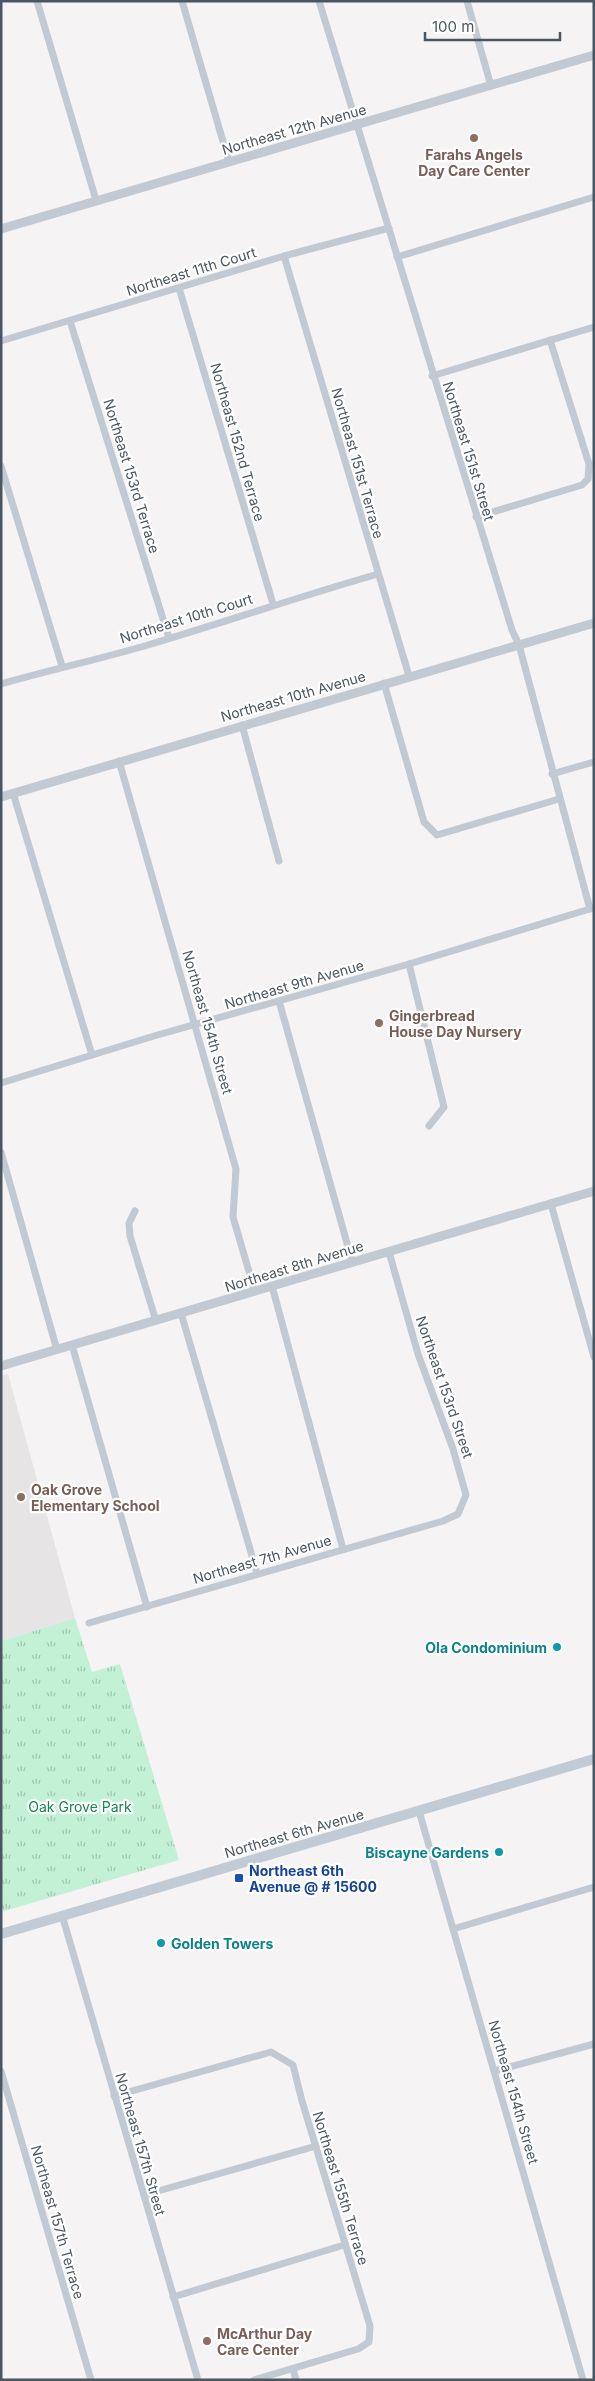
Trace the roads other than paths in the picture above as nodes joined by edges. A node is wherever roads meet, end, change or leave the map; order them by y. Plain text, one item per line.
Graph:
1 (37, 1) edge
2 (182, 1) edge
3 (319, 1) edge
4 (466, 1) edge
5 (594, 55) edge
6 (491, 86) junction
7 (357, 126) junction
8 (229, 162) junction
9 (594, 196) edge
10 (96, 200) junction
11 (389, 228) junction
12 (1, 229) edge
13 (284, 256) junction
14 (397, 257) junction
15 (179, 288) junction
16 (70, 321) junction
17 (594, 327) edge
18 (550, 340) junction
19 (1, 341) edge
20 (432, 376) junction
21 (1, 466) edge
22 (476, 517) junction
23 (378, 574) junction
24 (273, 604) junction
25 (594, 623) edge
26 (169, 638) junction
27 (519, 645) junction
28 (62, 666) junction
29 (409, 676) junction
30 (1, 684) edge
31 (384, 684) junction
32 (242, 725) junction
33 (119, 761) junction
34 (594, 762) edge
35 (552, 774) junction
36 (13, 793) junction
37 (1, 797) edge
38 (558, 799) junction
39 (279, 861) dead end
40 (592, 908) edge
41 (409, 964) junction
42 (278, 1001) junction
43 (196, 1025) junction
44 (92, 1054) junction
45 (1, 1083) edge
46 (429, 1126) dead end
47 (1, 1152) edge
48 (594, 1191) edge
49 (552, 1204) junction
50 (134, 1211) dead end
51 (389, 1252) junction
52 (352, 1261) junction
53 (272, 1286) junction
54 (255, 1292) junction
55 (181, 1314) junction
56 (156, 1321) junction
57 (72, 1345) junction
58 (57, 1350) junction
59 (594, 1357) edge
60 (1, 1366) edge
61 (443, 1521) joint
62 (343, 1549) junction
63 (258, 1573) junction
64 (147, 1606) junction
65 (89, 1623) dead end
66 (594, 1759) edge
67 (418, 1811) junction
68 (594, 1887) edge
69 (62, 1915) junction
70 (453, 1929) junction
71 (1, 1934) edge
72 (594, 2044) edge
73 (1, 2071) edge
74 (495, 2071) junction
75 (114, 2096) junction
76 (316, 2146) junction
77 (144, 2195) junction
78 (344, 2245) junction
79 (173, 2297) junction
80 (293, 2369) junction
81 (91, 2380) edge
82 (198, 2380) edge
83 (254, 2380) edge
84 (296, 2380) edge
85 (583, 2380) edge

1 - 10 street
2 - 8 street
3 - 7 street, Northeast 151st Street
4 - 6 street
5 - 6 street, Northeast 12th Avenue
6 - 7 street, Northeast 12th Avenue
7 - 8 street, Northeast 12th Avenue
7 - 11 street, Northeast 151st Street
8 - 10 street, Northeast 12th Avenue
9 - 14 street
10 - 12 street, Northeast 12th Avenue
11 - 13 street, Northeast 11th Court
11 - 14 street, Northeast 151st Street
13 - 15 street, Northeast 11th Court
13 - 23 street, Northeast 151st Terrace
14 - 20 street, Northeast 151st Street
15 - 16 street, Northeast 11th Court
15 - 24 street, Northeast 152nd Terrace
16 - 19 street, Northeast 11th Court
16 - 26 street, Northeast 153rd Terrace
17 - 18 street
18 - 20 street
18 - 22 street
20 - 22 street, Northeast 151st Street
21 - 28 street
22 - 27 street, Northeast 151st Street
23 - 24 street, Northeast 10th Court
23 - 29 street, Northeast 151st Terrace
24 - 26 street, Northeast 10th Court
25 - 27 street, Northeast 10th Avenue
26 - 28 street, Northeast 10th Court
27 - 29 street, Northeast 10th Avenue
27 - 35 street, Northeast 151st Street
28 - 30 street, Northeast 10th Court
29 - 31 street, Northeast 10th Avenue
31 - 32 street, Northeast 10th Avenue
31 - 38 street
32 - 33 street, Northeast 10th Avenue
32 - 39 street
33 - 36 street, Northeast 10th Avenue
33 - 43 street, Northeast 154th Street
34 - 35 street
35 - 38 street, Northeast 151st Street
36 - 37 street, Northeast 10th Avenue
36 - 44 street
38 - 40 street, Northeast 151st Street
40 - 41 street, Northeast 9th Avenue
41 - 42 street, Northeast 9th Avenue
41 - 46 street
42 - 43 street, Northeast 9th Avenue
42 - 52 street
43 - 44 street, Northeast 9th Avenue
43 - 54 street, Northeast 154th Street
44 - 45 street, Northeast 9th Avenue
47 - 58 street
48 - 49 street, Northeast 8th Avenue
49 - 51 street, Northeast 8th Avenue
49 - 59 street
50 - 56 street
51 - 52 street, Northeast 8th Avenue
51 - 61 street, Northeast 153rd Street
52 - 53 street, Northeast 8th Avenue
53 - 54 street, Northeast 8th Avenue
53 - 62 street
54 - 55 street, Northeast 8th Avenue
55 - 56 street, Northeast 8th Avenue
55 - 63 street
56 - 57 street, Northeast 8th Avenue
57 - 58 street, Northeast 8th Avenue
57 - 64 street
58 - 60 street, Northeast 8th Avenue
61 - 62 street, Northeast 7th Avenue
62 - 63 street, Northeast 7th Avenue
63 - 64 street, Northeast 7th Avenue
64 - 65 street, Northeast 7th Avenue
66 - 67 main road, Northeast 6th Avenue
67 - 69 main road, Northeast 6th Avenue
67 - 70 street, Northeast 154th Street
68 - 70 street
69 - 71 main road, Northeast 6th Avenue
69 - 75 street, Northeast 157th Street
70 - 74 street, Northeast 154th Street
72 - 74 street
73 - 81 street, Northeast 157th Terrace
74 - 85 street, Northeast 154th Street
75 - 76 street, Northeast 155th Terrace
75 - 77 street, Northeast 157th Street
76 - 77 street
76 - 78 street, Northeast 155th Terrace
77 - 79 street, Northeast 157th Street
78 - 79 street
78 - 80 street, Northeast 155th Terrace
79 - 82 street, Northeast 157th Street
80 - 83 street
80 - 84 street

